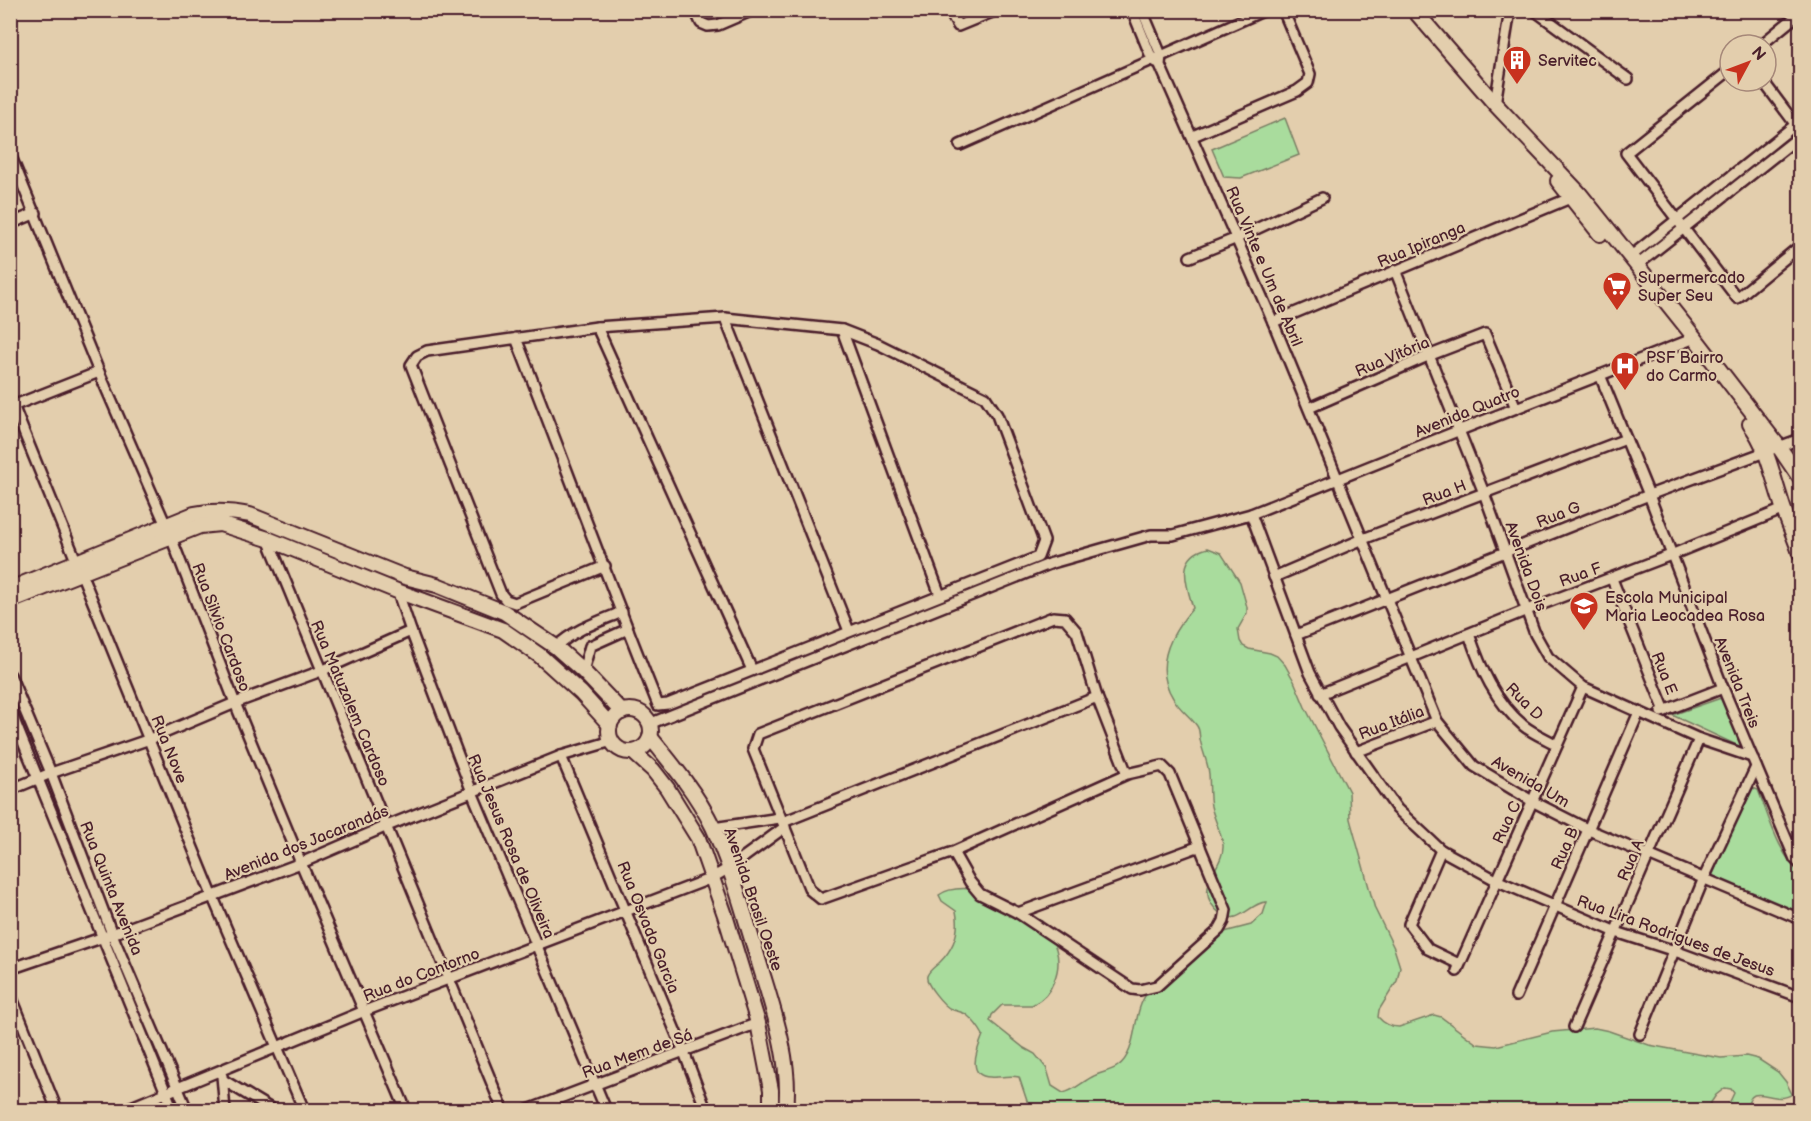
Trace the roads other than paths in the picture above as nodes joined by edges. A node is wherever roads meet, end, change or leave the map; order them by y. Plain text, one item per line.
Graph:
1 (694, 10) edge
2 (753, 10) edge
3 (949, 10) edge
4 (997, 10) edge
5 (1132, 10) edge
6 (1142, 10) edge
7 (1265, 10) edge
8 (1283, 10) edge
9 (1414, 10) edge
10 (1510, 10) edge
11 (1534, 10) edge
12 (1800, 13) edge
13 (1776, 33) edge
14 (1158, 60) junction
15 (1628, 80) dead end
16 (1718, 80) edge
17 (1773, 93) edge
18 (1495, 104) junction
19 (1799, 125) edge
20 (1193, 136) junction
21 (1800, 136) edge
22 (960, 145) dead end
23 (10, 154) edge
24 (1576, 196) junction
25 (1322, 198) dead end
26 (36, 213) junction
27 (1677, 221) junction
28 (10, 224) edge
29 (1684, 230) junction
30 (1237, 238) junction
31 (1800, 246) edge
32 (1190, 257) dead end
33 (1633, 262) junction
34 (1395, 270) junction
35 (725, 318) junction
36 (1273, 322) junction
37 (597, 327) junction
38 (842, 330) junction
39 (516, 338) junction
40 (1691, 340) junction
41 (1428, 356) junction
42 (99, 372) junction
43 (1600, 375) junction
44 (12, 404) edge
45 (1309, 408) junction
46 (1516, 408) junction
47 (1460, 430) junction
48 (1626, 439) junction
49 (1800, 439) edge
50 (1773, 449) junction
51 (1800, 478) edge
52 (1339, 479) junction
53 (1484, 493) junction
54 (1649, 495) junction
55 (1784, 509) junction
56 (1251, 514) junction
57 (1800, 518) edge
58 (168, 531) junction
59 (1362, 538) junction
60 (268, 539) junction
61 (1506, 551) junction
62 (1800, 553) edge
63 (1671, 555) junction
64 (605, 566) junction
65 (79, 568) junction
66 (405, 577) junction
67 (1274, 577) junction
68 (1612, 579) junction
69 (10, 589) edge
70 (397, 591) junction
71 (940, 596) junction
72 (1387, 598) junction
73 (10, 601) edge
74 (1527, 610) junction
75 (622, 612) junction
76 (628, 629) junction
77 (411, 631) junction
78 (849, 632) junction
79 (1469, 634) junction
80 (1296, 635) junction
81 (553, 645) junction
82 (539, 655) junction
83 (1412, 658) junction
84 (753, 670) junction
85 (321, 671) junction
86 (583, 671) junction
87 (10, 675) edge
88 (1583, 687) junction
89 (1723, 688) junction
90 (1320, 694) junction
91 (1097, 697) junction
92 (235, 703) junction
93 (10, 710) edge
94 (1665, 711) junction
95 (622, 712) junction
96 (1639, 712) junction
97 (1648, 716) junction
98 (1437, 721) junction
99 (610, 725) junction
100 (650, 730) junction
101 (150, 739) junction
102 (1699, 739) junction
103 (612, 741) junction
104 (1557, 745) junction
105 (633, 752) junction
106 (1356, 752) junction
107 (561, 756) junction
108 (1752, 757) junction
109 (1756, 767) junction
110 (51, 773) junction
111 (1127, 774) junction
112 (38, 779) junction
113 (10, 790) edge
114 (472, 792) junction
115 (1532, 801) junction
116 (783, 822) junction
117 (387, 826) junction
118 (713, 828) junction
119 (1589, 830) junction
120 (1200, 846) junction
121 (1441, 850) junction
122 (953, 852) junction
123 (1648, 854) junction
124 (301, 863) junction
125 (1800, 864) edge
126 (729, 868) junction
127 (712, 878) junction
128 (1704, 878) junction
129 (1496, 880) junction
130 (212, 896) junction
131 (1555, 905) junction
132 (627, 911) junction
133 (1018, 913) junction
134 (1800, 919) edge
135 (1616, 932) junction
136 (108, 935) junction
137 (537, 944) junction
138 (1675, 951) junction
139 (10, 969) edge
140 (450, 980) junction
141 (10, 993) edge
142 (1516, 996) dead end
143 (1800, 997) edge
144 (362, 1012) junction
145 (758, 1023) junction
146 (1574, 1027) dead end
147 (1640, 1034) dead end
148 (277, 1049) junction
149 (684, 1052) junction
150 (222, 1076) junction
151 (595, 1084) junction
152 (178, 1088) junction
153 (167, 1093) junction
154 (57, 1110) edge
155 (124, 1110) edge
156 (173, 1110) edge
157 (187, 1110) edge
158 (225, 1110) edge
159 (273, 1110) edge
160 (304, 1110) edge
161 (406, 1110) edge
162 (503, 1110) edge
163 (528, 1110) edge
164 (606, 1110) edge
165 (706, 1110) edge
166 (771, 1110) edge
167 (786, 1110) edge

1 - 2 street
3 - 4 street
5 - 14 street, Rua Vinte e Um de Abril
6 - 14 street, Rua Vinte e Um de Abril
7 - 14 street
8 - 20 street
9 - 18 street
10 - 18 street
11 - 15 street
12 - 13 street
14 - 20 street, Rua Vinte e Um de Abril
14 - 22 street
16 - 27 street
17 - 19 street
18 - 24 street
19 - 27 street
20 - 30 street, Rua Vinte e Um de Abril
21 - 29 street
23 - 26 street, Rua Silvio Cardoso
24 - 33 street
24 - 34 street, Rua Ipiranga
24 - 40 street
25 - 30 street
26 - 28 street
26 - 42 street, Rua Silvio Cardoso
27 - 29 street
27 - 33 street
29 - 31 street
29 - 33 street
30 - 32 street
30 - 36 street, Rua Vinte e Um de Abril
33 - 40 street
34 - 36 street, Rua Ipiranga
34 - 41 street, Avenida Dois
35 - 37 street
35 - 38 street
35 - 78 street
36 - 45 street, Rua Vinte e Um de Abril
37 - 39 street
37 - 84 street
38 - 71 street
38 - 71 street
39 - 64 street
39 - 64 street
40 - 43 street, Avenida Quatro
40 - 50 street
41 - 45 street, Rua Vitória
41 - 46 street, Rua Vitória
41 - 47 street, Avenida Dois
42 - 44 street
42 - 58 street, Rua Silvio Cardoso
43 - 46 street, Avenida Quatro
43 - 48 street, Avenida Treis
44 - 65 street, Rua Nove
45 - 52 street, Rua Vinte e Um de Abril
46 - 47 street, Avenida Quatro
47 - 52 street, Avenida Quatro
47 - 53 street, Avenida Dois
48 - 53 street, Rua H
48 - 54 street, Avenida Treis
49 - 50 street, Rua G
50 - 51 street
50 - 54 street, Rua G
50 - 55 street
52 - 56 street, Avenida Quatro
52 - 59 street, Avenida Um
53 - 59 street, Rua H
53 - 61 street, Avenida Dois
54 - 61 street, Rua G
54 - 63 street, Avenida Treis
55 - 57 street
55 - 62 street
55 - 63 street, Rua F
56 - 67 street, Rua Lira Rodrigues de Jesus
56 - 100 street, Avenida Quatro
58 - 60 street
58 - 65 street
58 - 66 street
58 - 92 street, Rua Silvio Cardoso
59 - 67 street, Rua H
59 - 72 street, Avenida Um
60 - 70 street
60 - 85 street, Rua Matuzalem Cardoso
61 - 72 street, Rua G
61 - 74 street, Avenida Dois
63 - 68 street, Rua F
63 - 89 street, Avenida Treis
64 - 75 street
65 - 69 street
65 - 73 street
65 - 101 street, Rua Nove
66 - 70 street
66 - 81 street
67 - 80 street, Rua Lira Rodrigues de Jesus
68 - 74 street, Rua F
68 - 94 street, Rua E
70 - 77 street, Rua Jesus Rosa de Oliveira
70 - 82 street
71 - 78 street
72 - 80 street, Rua G
72 - 83 street, Avenida Um
74 - 79 street, Rua F
74 - 88 street, Avenida Dois
75 - 76 street
75 - 81 street
76 - 84 street
76 - 86 street
77 - 85 street
77 - 114 street, Rua Jesus Rosa de Oliveira
78 - 84 street
79 - 83 street, Rua F
79 - 104 street, Rua D
80 - 90 street, Rua Lira Rodrigues de Jesus
81 - 82 street
81 - 86 street
82 - 99 street
83 - 90 street, Rua F
83 - 98 street, Avenida Um
85 - 92 street
85 - 117 street, Rua Matuzalem Cardoso
86 - 95 street
87 - 110 street, Rua Quinta Avenida
88 - 96 street, Avenida Dois
88 - 104 street, Rua C
89 - 94 street
89 - 108 street, Avenida Treis
90 - 106 street, Rua Lira Rodrigues de Jesus
91 - 111 street
91 - 116 street
91 - 116 street
92 - 101 street
92 - 124 street, Rua Silvio Cardoso
93 - 112 street, Rua Quinta Avenida
94 - 97 street
95 - 99 street
95 - 100 street
96 - 97 street, Avenida Dois
96 - 119 street, Rua B
97 - 102 street, Avenida Dois
98 - 106 street, Rua Itália
98 - 115 street, Avenida Um
99 - 103 street
100 - 105 street
100 - 118 street, Avenida Brasil Oeste
101 - 110 street
101 - 130 street, Rua Nove
102 - 108 street, Avenida Dois
102 - 123 street, Rua A
103 - 105 street
103 - 107 street, Avenida dos Jacarandás
104 - 115 street, Rua C
105 - 127 street, Avenida Brasil Oeste
106 - 121 street, Rua Lira Rodrigues de Jesus
107 - 114 street, Avenida dos Jacarandás
107 - 132 street, Rua Osvado Garcia
108 - 109 street, Avenida Treis
109 - 125 street, Avenida Treis
109 - 128 street
110 - 112 street
110 - 136 street, Rua Quinta Avenida
111 - 120 street
111 - 122 street
112 - 113 street
112 - 136 street, Rua Quinta Avenida
114 - 117 street, Avenida dos Jacarandás
114 - 137 street, Rua Jesus Rosa de Oliveira
115 - 119 street, Avenida Um
115 - 129 street, Rua C
116 - 118 street
116 - 122 street
116 - 126 street, Rua do Contorno
117 - 124 street, Avenida dos Jacarandás
117 - 140 street, Rua Matuzalem Cardoso
118 - 126 street, Avenida Brasil Oeste
119 - 123 street, Avenida Um
119 - 131 street, Rua B
120 - 133 street
120 - 133 street
121 - 129 street, Rua Lira Rodrigues de Jesus
121 - 129 street, Rua C
122 - 133 street
123 - 128 street, Avenida Um
123 - 135 street, Rua A
124 - 130 street, Avenida dos Jacarandás
124 - 144 street, Rua Silvio Cardoso
126 - 127 street, Rua do Contorno
126 - 167 street, Avenida Brasil Oeste
127 - 132 street, Rua do Contorno
127 - 145 street, Avenida Brasil Oeste
128 - 134 street, Avenida Um
128 - 138 street
129 - 131 street, Rua Lira Rodrigues de Jesus
130 - 136 street, Avenida dos Jacarandás
130 - 148 street, Rua Nove
131 - 135 street, Rua Lira Rodrigues de Jesus
131 - 142 street, Rua B
132 - 137 street, Rua do Contorno
132 - 149 street, Rua Osvado Garcia
135 - 138 street, Rua Lira Rodrigues de Jesus
135 - 146 street, Rua A
136 - 139 street, Avenida dos Jacarandás
136 - 152 street, Rua Quinta Avenida
136 - 153 street, Rua Quinta Avenida
137 - 140 street, Rua do Contorno
137 - 151 street, Rua Jesus Rosa de Oliveira
138 - 143 street, Rua Lira Rodrigues de Jesus
138 - 147 street
140 - 144 street, Rua do Contorno
140 - 162 street, Rua Matuzalem Cardoso
141 - 154 street
144 - 148 street, Rua do Contorno
144 - 161 street, Rua Silvio Cardoso
145 - 149 street, Rua Mem de Sá
145 - 166 street, Avenida Brasil Oeste
148 - 150 street, Rua do Contorno
148 - 160 street, Rua Nove
149 - 151 street, Rua Mem de Sá
149 - 165 street, Rua Osvado Garcia
150 - 152 street, Rua do Contorno
150 - 158 street
150 - 159 street
151 - 163 street, Rua Mem de Sá
151 - 164 street, Rua Jesus Rosa de Oliveira
152 - 153 street, Rua do Contorno
152 - 157 street, Rua Quinta Avenida
153 - 155 street, Rua do Contorno
153 - 156 street, Rua Quinta Avenida

